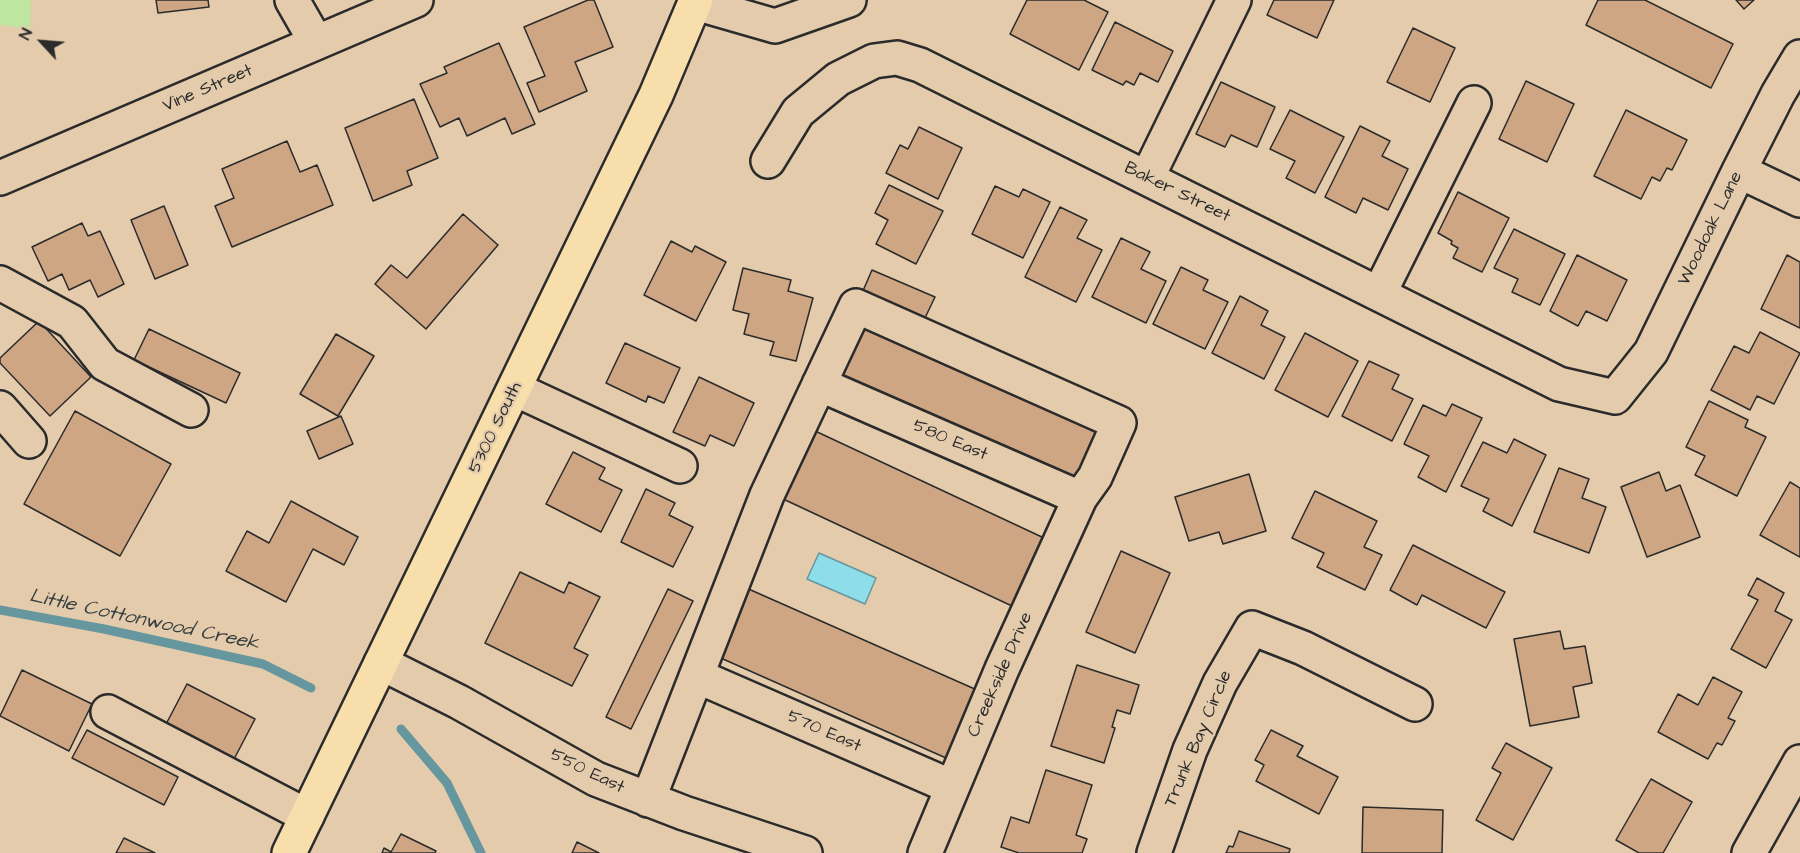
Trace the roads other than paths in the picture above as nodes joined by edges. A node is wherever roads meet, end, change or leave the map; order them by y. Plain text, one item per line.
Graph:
1 (292, 0) edge
2 (416, 0) edge
3 (849, 0) edge
4 (1234, 0) edge
5 (695, 2) edge
6 (316, 42) junction
7 (1800, 57) edge
8 (1474, 103) dead end
9 (768, 160) dead end
10 (1739, 171) junction
11 (0, 178) edge
12 (1147, 178) junction
13 (1800, 200) edge
14 (0, 284) edge
15 (1379, 294) junction
16 (819, 384) junction
17 (515, 389) junction
18 (1615, 397) joint
19 (0, 408) edge
20 (191, 410) dead end
21 (29, 441) dead end
22 (680, 466) dead end
23 (1080, 498) junction
24 (381, 663) junction
25 (697, 676) junction
26 (1414, 704) dead end
27 (108, 712) dead end
28 (1800, 762) edge
29 (952, 787) junction
30 (648, 800) junction
31 (307, 816) junction
32 (719, 840) edge
33 (289, 853) edge
34 (805, 853) edge
35 (925, 853) edge
36 (1154, 853) edge
37 (1749, 853) edge

1 - 6 street
2 - 6 street, Vine Street
3 - 5 street
4 - 12 street
5 - 17 main road, 5300 South
6 - 11 street, Vine Street
7 - 10 street, Woodoak Lane
8 - 15 street
9 - 12 street, Baker Street
10 - 13 street
10 - 18 street, Woodoak Lane
12 - 15 street, Baker Street
14 - 20 street
15 - 18 street, Baker Street
16 - 23 street, 580 East
16 - 23 street, Creekside Drive
16 - 25 street
17 - 22 street
17 - 24 main road, 5300 South
19 - 21 street
23 - 29 street, Creekside Drive
24 - 30 street, 550 East
24 - 31 main road, 5300 South
25 - 29 street, 570 East
25 - 30 street
26 - 36 street, Trunk Bay Circle
27 - 31 street
28 - 37 street
29 - 35 street, Creekside Drive
30 - 32 street, 550 East
31 - 33 main road, 5300 South
32 - 34 street, 550 East

